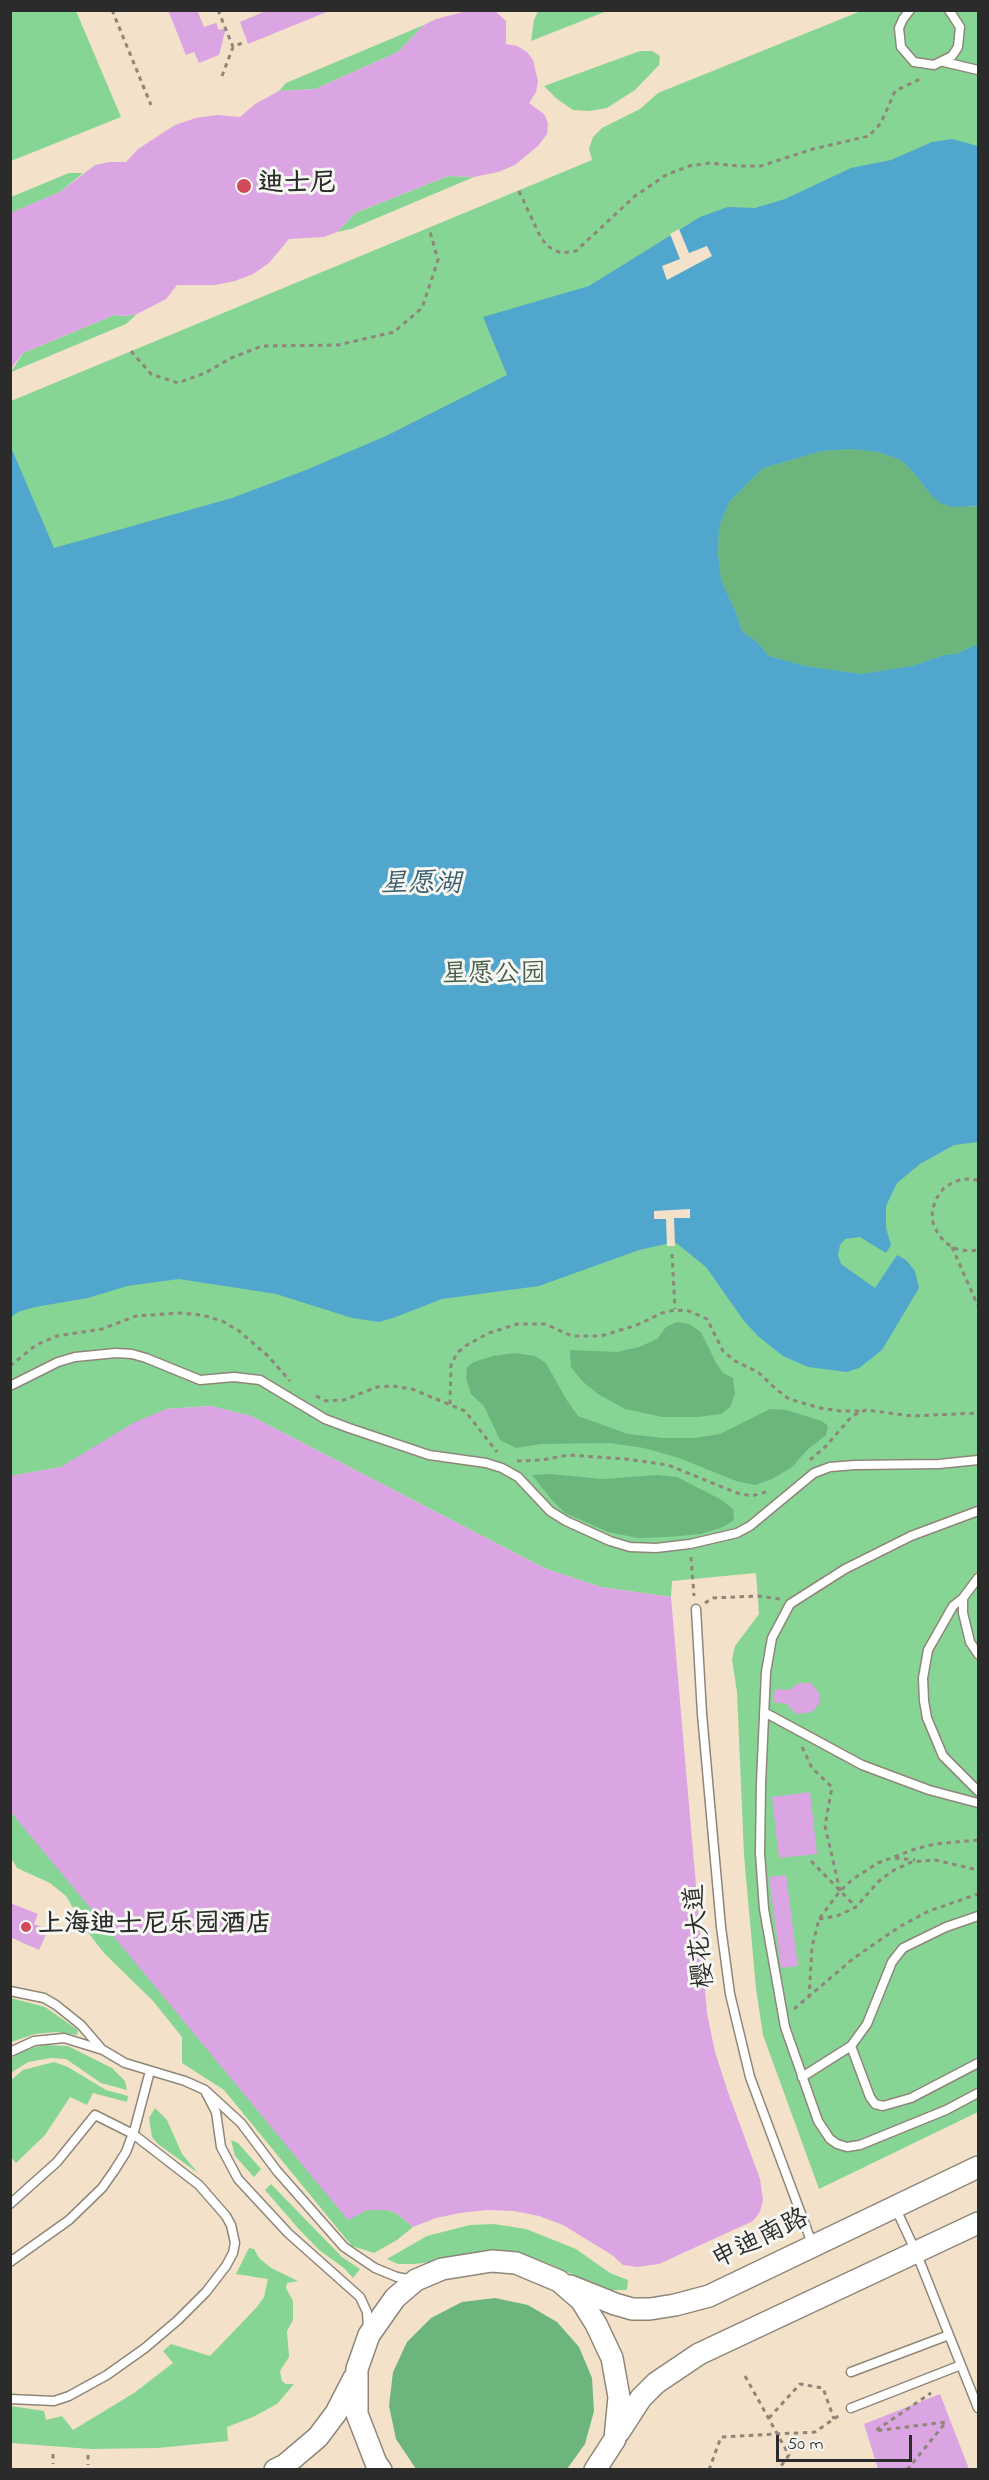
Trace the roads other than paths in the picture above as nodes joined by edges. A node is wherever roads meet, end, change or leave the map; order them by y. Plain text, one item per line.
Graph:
1 (910, 10) edge
2 (949, 10) edge
3 (944, 62) junction
4 (978, 70) edge
5 (10, 1386) edge
6 (978, 1460) edge
7 (978, 1511) edge
8 (978, 1578) edge
9 (963, 1598) junction
10 (696, 1609) road end
11 (978, 1654) edge
12 (764, 1712) junction
13 (978, 1791) edge
14 (978, 1803) edge
15 (978, 1916) edge
16 (10, 1991) edge
17 (851, 2046) junction
18 (103, 2050) junction
19 (10, 2052) edge
20 (978, 2063) edge
21 (150, 2071) junction
22 (802, 2077) junction
23 (205, 2090) junction
24 (978, 2093) edge
25 (133, 2134) junction
26 (978, 2167) edge
27 (10, 2204) edge
28 (895, 2206) junction
29 (978, 2223) edge
30 (813, 2246) junction
31 (916, 2252) junction
32 (10, 2262) edge
33 (416, 2280) junction
34 (559, 2281) junction
35 (369, 2335) junction
36 (949, 2335) junction
37 (962, 2365) junction
38 (357, 2369) junction
39 (851, 2372) dead end
40 (10, 2399) edge
41 (851, 2408) road end
42 (978, 2408) edge
43 (615, 2439) junction
44 (275, 2469) edge
45 (381, 2469) edge
46 (595, 2469) edge
47 (612, 2469) edge

1 - 3 lane
2 - 3 lane
3 - 4 lane
5 - 6 lane
7 - 12 lane
8 - 9 lane
9 - 11 lane
9 - 13 lane
10 - 30 lane, 樱花大道
12 - 14 lane
12 - 22 lane
15 - 17 lane
16 - 18 lane
17 - 20 lane
17 - 22 lane
18 - 19 lane
18 - 21 lane
21 - 23 lane
21 - 25 lane
22 - 24 lane
23 - 33 lane
23 - 35 lane
25 - 27 lane
25 - 32 lane
25 - 40 lane
26 - 28 street, 申迪南路
28 - 30 street, 申迪南路
28 - 31 lane
29 - 31 street
30 - 34 street, 申迪南路
31 - 36 lane
31 - 43 street
33 - 34 street, 申迪南路
33 - 35 street
34 - 43 street
35 - 38 street
36 - 37 lane
36 - 39 lane
37 - 41 lane
37 - 42 lane
38 - 44 street
38 - 45 street
43 - 46 street
43 - 47 street

